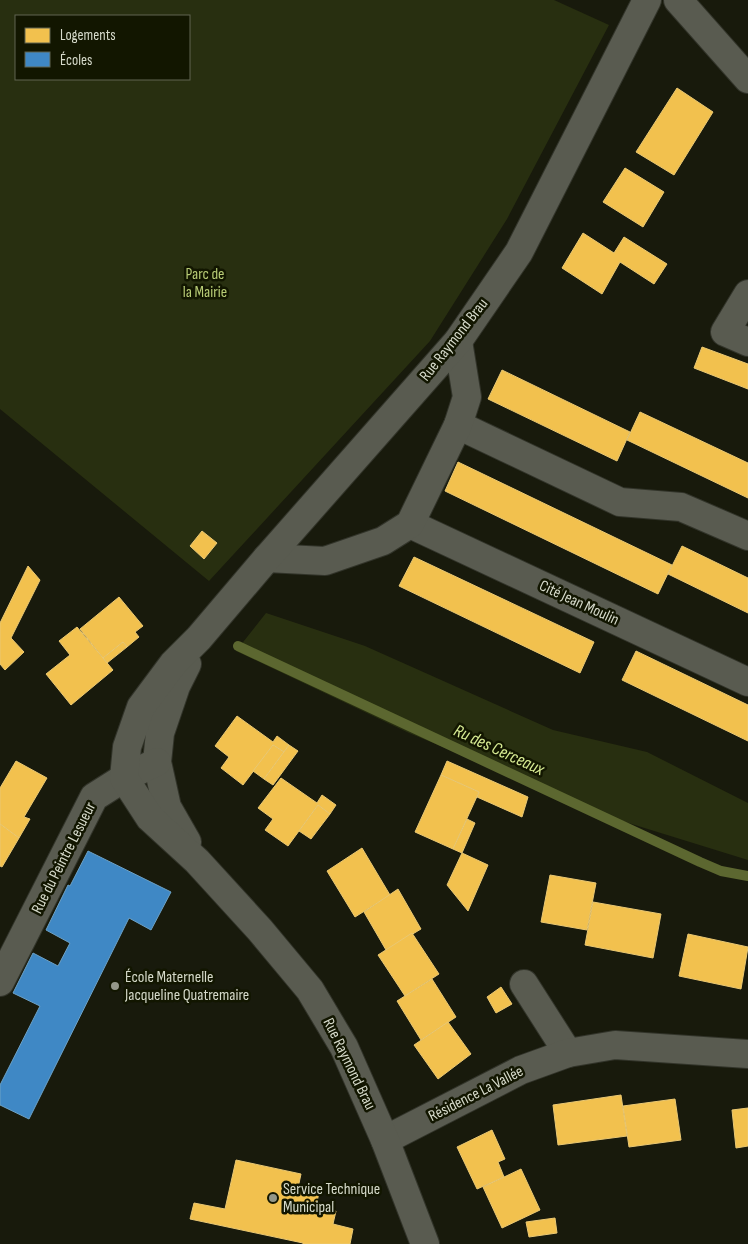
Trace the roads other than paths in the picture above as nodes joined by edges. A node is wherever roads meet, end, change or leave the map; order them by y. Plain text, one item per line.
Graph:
1 (647, 0) edge
2 (678, 0) edge
3 (748, 79) edge
4 (748, 294) edge
5 (458, 341) junction
6 (748, 342) edge
7 (458, 425) junction
8 (410, 524) junction
9 (748, 536) edge
10 (267, 558) junction
11 (199, 638) junction
12 (748, 682) edge
13 (157, 762) junction
14 (124, 778) junction
15 (197, 861) junction
16 (0, 982) edge
17 (524, 984) dead end
18 (568, 1053) junction
19 (748, 1054) edge
20 (385, 1140) junction
21 (425, 1244) edge

1 - 5 street, Rue Raymond Brau
2 - 3 street
4 - 6 street
5 - 7 street
5 - 10 street, Rue Raymond Brau
7 - 8 street
7 - 9 street
8 - 10 street
8 - 12 street, Cité Jean Moulin
10 - 11 street, Rue Raymond Brau
11 - 13 street, Rue Raymond Brau
11 - 14 street, Rue Raymond Brau
13 - 14 street, Rue du Peintre Lesueur
13 - 15 street, Rue Raymond Brau
14 - 15 street, Rue Raymond Brau
14 - 16 street, Rue du Peintre Lesueur
15 - 20 street, Rue Raymond Brau
17 - 18 street
18 - 19 street, Résidence La Vallée
18 - 20 street, Résidence La Vallée
20 - 21 street, Rue Raymond Brau

